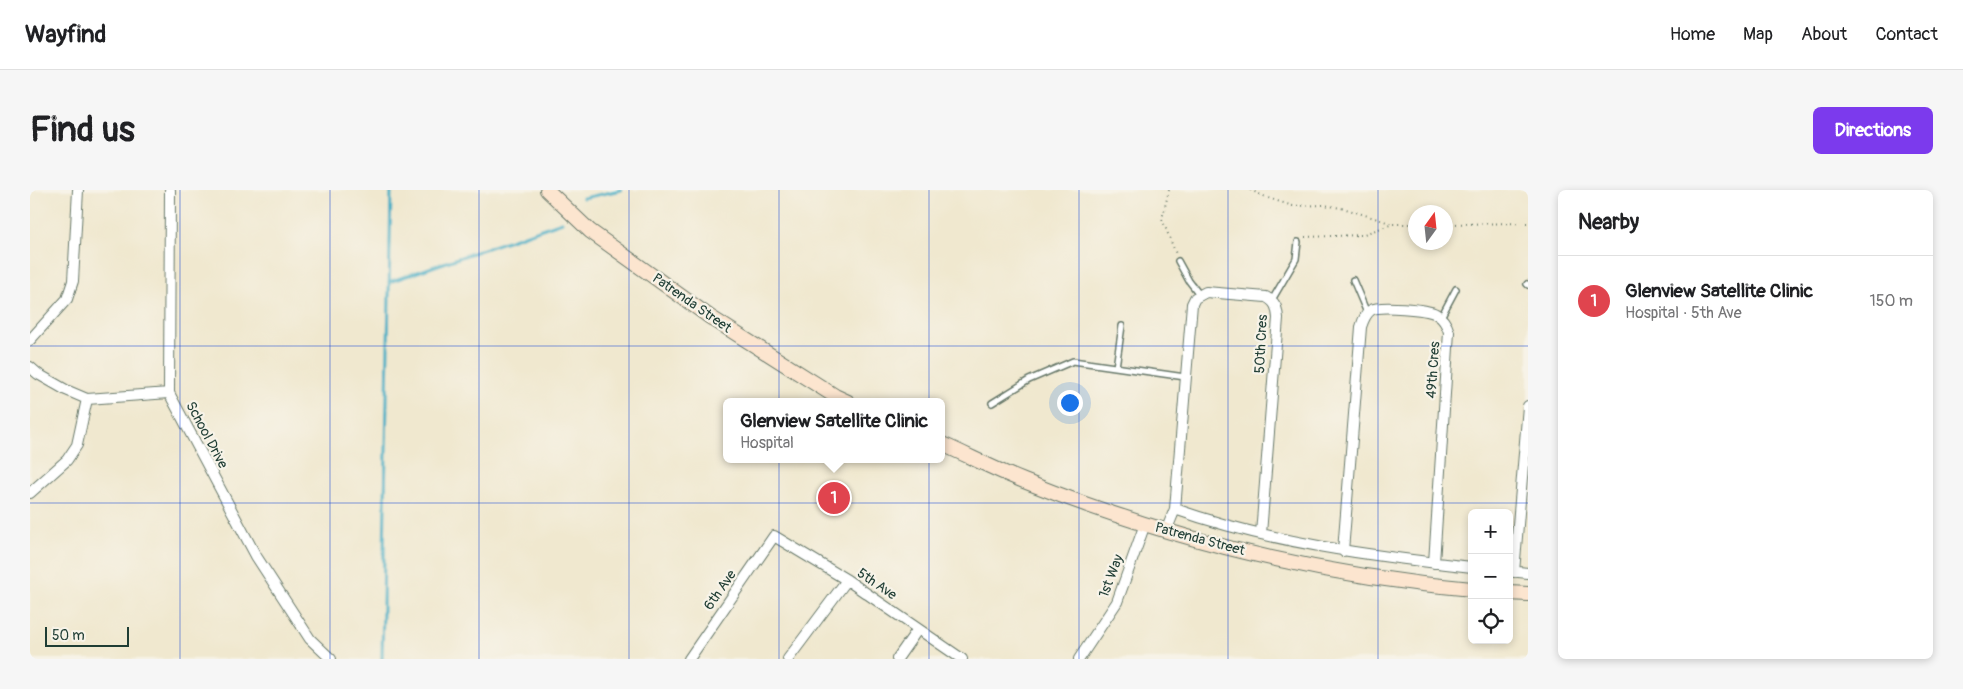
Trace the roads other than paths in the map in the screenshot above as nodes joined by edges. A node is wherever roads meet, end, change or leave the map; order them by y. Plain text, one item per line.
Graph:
1 (78, 190) edge
2 (170, 190) edge
3 (547, 190) edge
4 (1298, 242) road end
5 (1178, 260) road end
6 (1354, 280) dead end
7 (1456, 288) dead end
8 (1199, 294) junction
9 (1272, 300) junction
10 (1367, 313) junction
11 (1441, 317) junction
12 (1122, 326) dead end
13 (30, 340) edge
14 (30, 366) edge
15 (1116, 367) junction
16 (1185, 377) junction
17 (169, 393) junction
18 (839, 398) edge
19 (87, 399) junction
20 (992, 403) dead end
21 (1528, 406) edge
22 (945, 445) edge
23 (31, 491) edge
24 (1175, 509) junction
25 (1145, 524) junction
26 (1166, 531) junction
27 (1260, 534) junction
28 (774, 536) joint
29 (1343, 551) junction
30 (1513, 562) edge
31 (1434, 563) junction
32 (1468, 567) edge
33 (1513, 572) edge
34 (1528, 573) edge
35 (847, 580) junction
36 (1468, 589) edge
37 (1513, 593) edge
38 (1528, 594) edge
39 (918, 629) junction
40 (331, 659) edge
41 (689, 659) edge
42 (788, 659) edge
43 (897, 659) edge
44 (962, 659) edge
45 (1079, 659) edge

1 - 13 street
2 - 17 street, School Drive
3 - 18 street, Patrenda Street
4 - 9 lane
5 - 8 lane
6 - 10 lane
7 - 11 lane
8 - 9 street, 50th Cres
8 - 16 street
9 - 27 street, 50th Cres
10 - 11 street
10 - 29 street
11 - 31 street, 49th Cres
12 - 15 lane
14 - 19 street
15 - 16 lane
15 - 20 lane
16 - 24 street
17 - 19 street
17 - 40 street, School Drive
19 - 23 street
21 - 30 street
22 - 25 street, Patrenda Street
24 - 26 street
24 - 27 street
25 - 26 street, Patrenda Street
25 - 45 street, 1st Way
26 - 36 street, Patrenda Street
27 - 29 street
28 - 35 street, 5th Ave
28 - 41 street, 6th Ave
29 - 31 street
31 - 32 street
33 - 34 street
35 - 39 street, 5th Ave
35 - 42 street
37 - 38 street
39 - 43 street
39 - 44 street, 5th Ave

